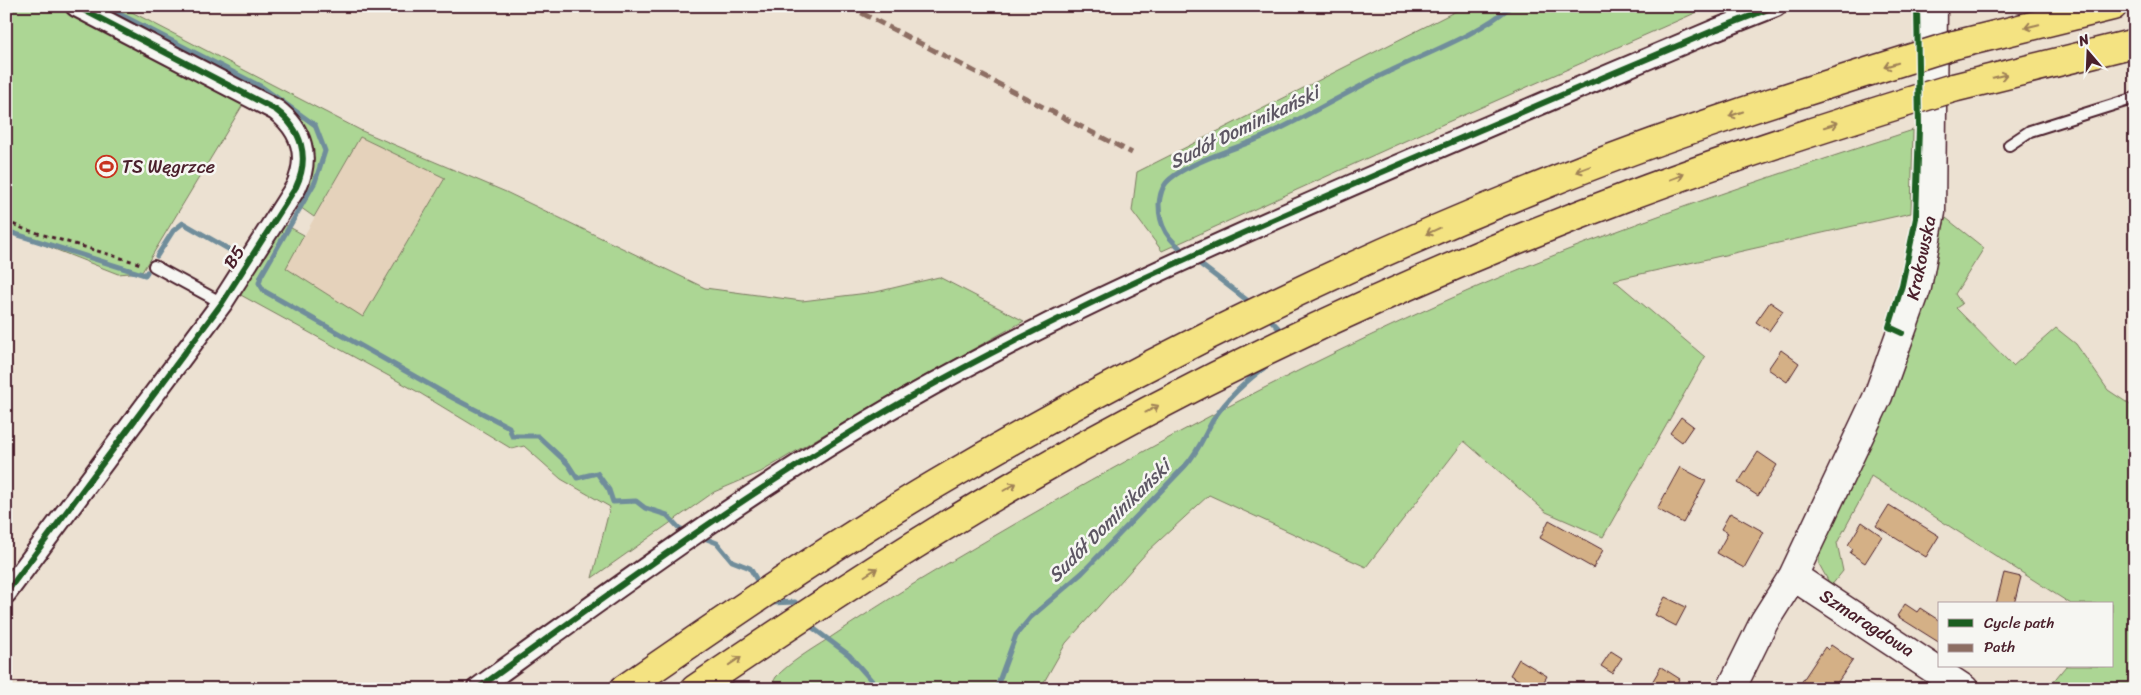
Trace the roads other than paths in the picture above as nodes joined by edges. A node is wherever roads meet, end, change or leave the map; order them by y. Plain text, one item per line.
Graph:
1 (76, 6) edge
2 (1776, 6) edge
3 (1933, 6) edge
4 (2113, 6) edge
5 (2135, 43) edge
6 (2135, 98) edge
7 (2009, 146) dead end
8 (154, 266) road end
9 (222, 303) junction
10 (1793, 576) junction
11 (6, 593) edge
12 (1735, 679) edge
13 (632, 683) edge
14 (478, 689) edge
15 (695, 689) edge
16 (1964, 689) edge

1 - 9 street, B5
2 - 14 street
3 - 10 street, Krakowska
4 -> 13 highway, bridge
15 -> 5 highway, bridge
6 - 7 lane
8 - 9 lane
9 - 11 street, B5
10 - 12 street, Krakowska
10 - 16 street, Szmaragdowa

